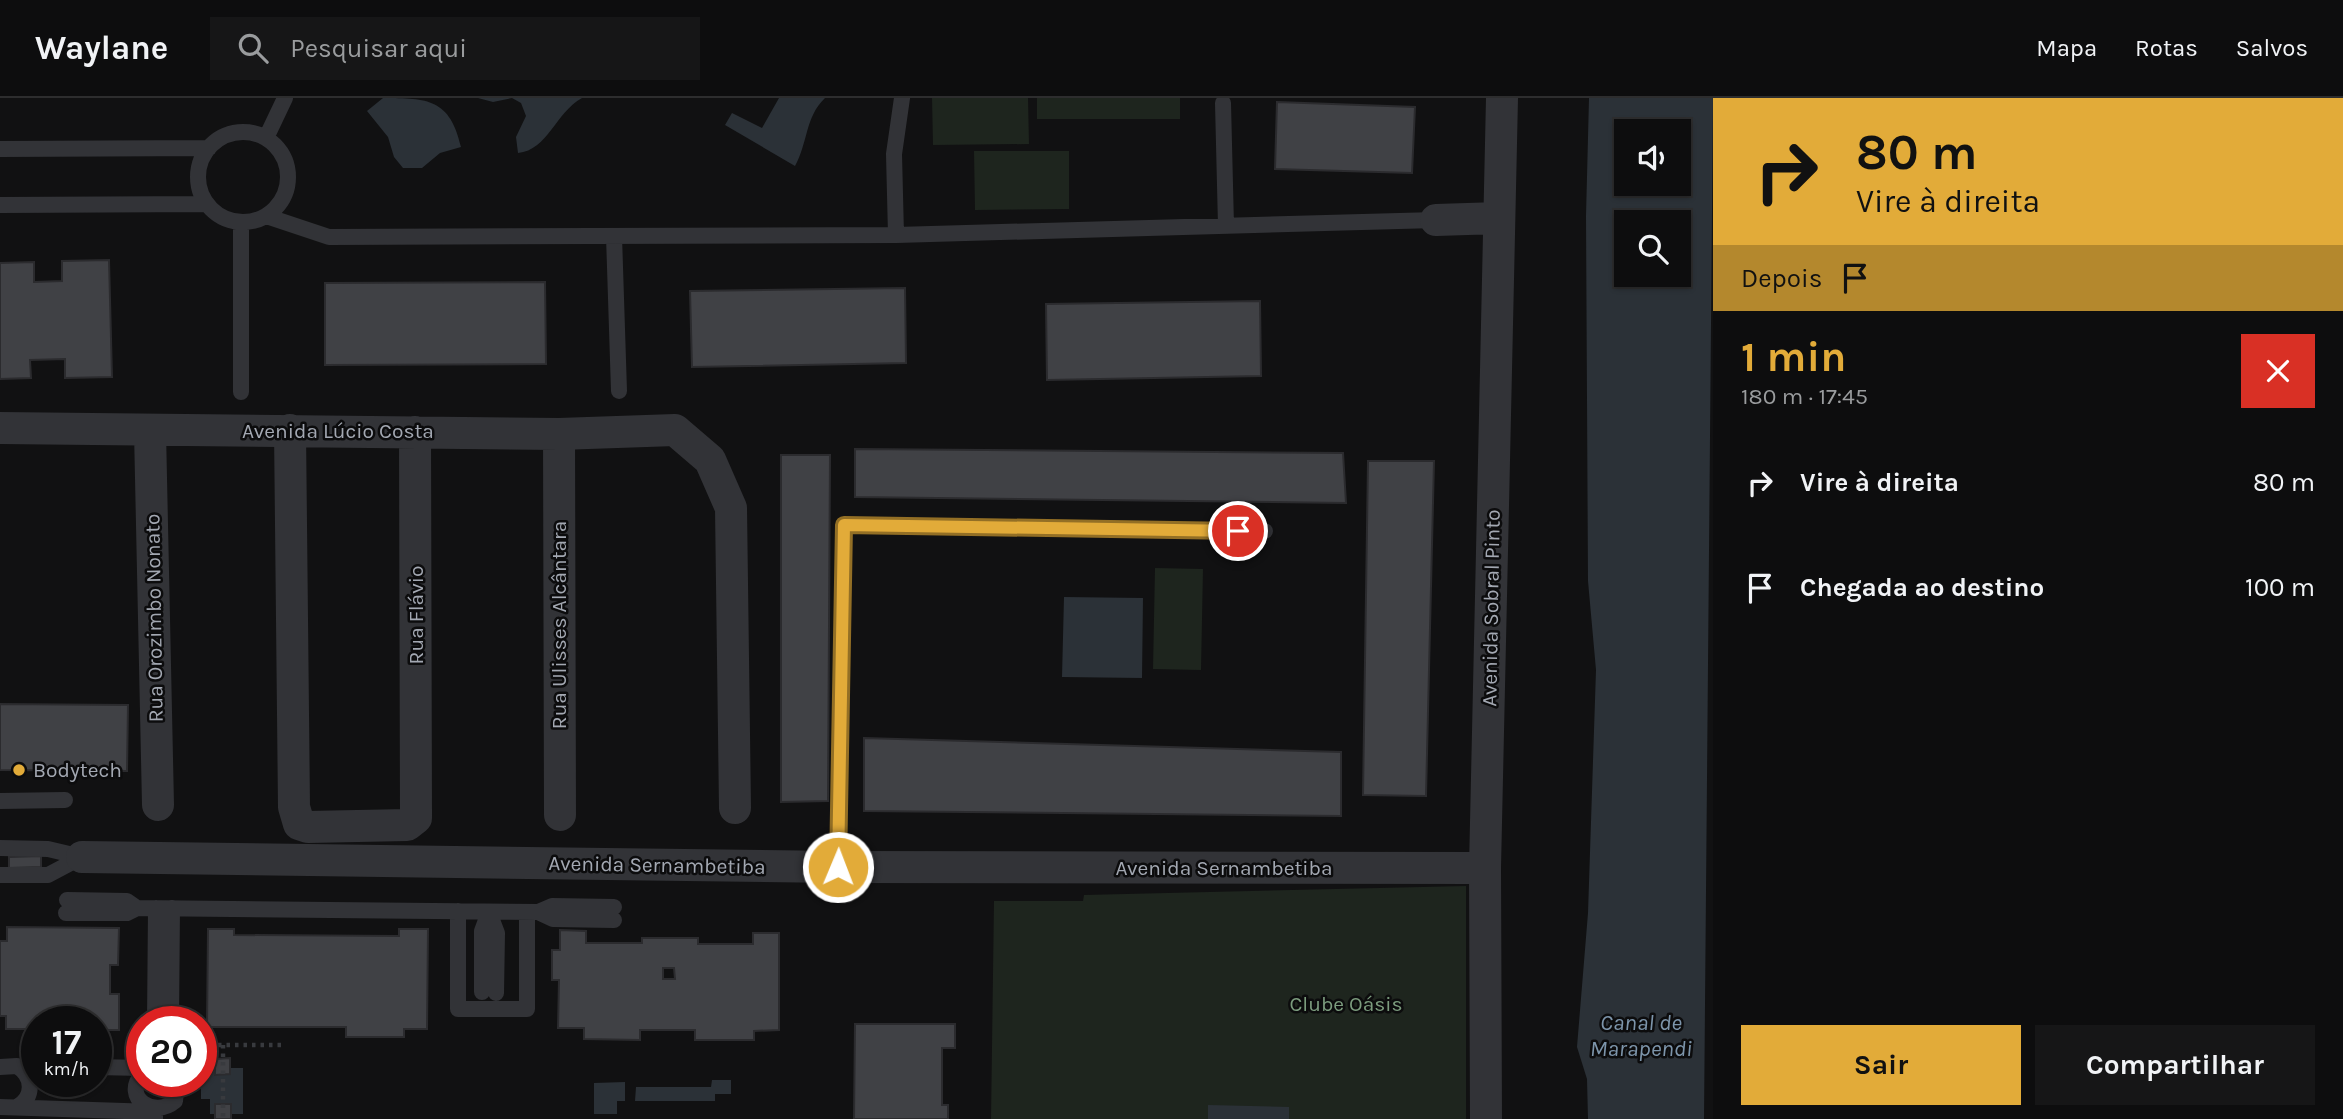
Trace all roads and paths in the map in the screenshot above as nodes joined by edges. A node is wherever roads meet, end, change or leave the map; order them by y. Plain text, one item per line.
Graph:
1 (285, 98) edge
2 (902, 98) edge
3 (1502, 98) edge
4 (1223, 103) dead end
5 (266, 138) junction
6 (209, 148) junction
7 (0, 149) edge
8 (207, 204) junction
9 (0, 205) edge
10 (266, 216) junction
11 (1500, 218) junction
12 (1436, 220) joint
13 (241, 222) junction
14 (1226, 226) junction
15 (896, 235) junction
16 (614, 236) junction
17 (619, 391) dead end
18 (241, 392) dead end
19 (0, 428) edge
20 (290, 430) junction
21 (150, 431) junction
22 (415, 432) junction
23 (559, 434) junction
24 (1265, 531) dead end
25 (65, 800) dead end
26 (0, 801) edge
27 (158, 805) dead end
28 (735, 808) dead end
29 (559, 815) dead end
30 (0, 848) edge
31 (82, 857) junction
32 (838, 867) junction
33 (1485, 868) junction
34 (0, 875) edge
35 (67, 906) dead end
36 (164, 908) junction
37 (458, 911) junction
38 (489, 912) junction
39 (532, 912) junction
40 (614, 914) dead end
41 (489, 992) dead end
42 (156, 1006) edge
43 (171, 1006) edge
44 (217, 1045) edge
45 (223, 1045) junction
46 (283, 1045) dead end
47 (5, 1066) edge
48 (137, 1097) edge
49 (176, 1097) edge
50 (5, 1108) edge
51 (163, 1114) edge
52 (223, 1119) edge
53 (1486, 1119) edge

1 - 5 lane
2 - 15 lane
3 - 11 street, Avenida Sobral Pinto
4 - 14 lane
5 - 6 lane
5 - 10 lane
6 - 7 lane
6 - 8 lane
8 - 9 lane
8 - 13 lane
10 - 13 lane
10 - 16 lane
11 - 12 street
11 - 33 street, Avenida Sobral Pinto
12 - 14 lane
13 - 18 lane
14 - 15 lane
15 - 16 lane
16 - 17 lane
19 - 21 street, Avenida Lúcio Costa
20 - 21 street, Avenida Lúcio Costa
20 - 22 street, Avenida Lúcio Costa
20 - 22 street, Rua Flávio
21 - 27 street, Rua Orozimbo Nonato
22 - 23 street, Avenida Lúcio Costa
23 - 28 street, Avenida Lúcio Costa
23 - 29 street, Rua Ulisses Alcântara
24 - 32 lane
25 - 26 lane
30 - 31 lane
31 - 32 street, Avenida Sernambetiba
31 - 34 lane
32 - 33 street, Avenida Sernambetiba
33 - 53 street, Avenida Sobral Pinto
35 - 36 lane
36 - 37 lane
36 - 42 lane
36 - 43 lane
37 - 38 lane
37 - 39 lane
38 - 39 lane
38 - 41 lane
39 - 40 lane
44 - 45 path
45 - 46 path
45 - 52 path
47 - 50 lane
48 - 51 lane
49 - 51 lane
50 - 51 lane

